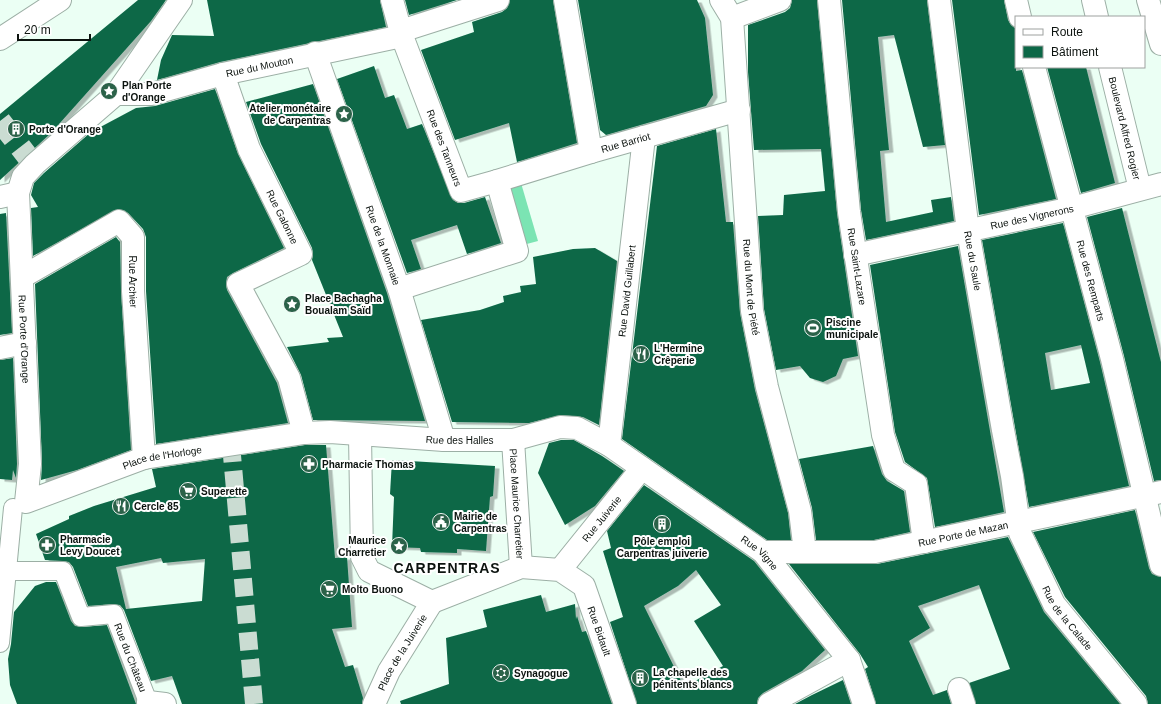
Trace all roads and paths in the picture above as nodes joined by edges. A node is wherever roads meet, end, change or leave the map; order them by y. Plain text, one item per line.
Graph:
1 (60, 0) edge
2 (181, 0) edge
3 (392, 0) edge
4 (498, 0) edge
5 (565, 0) edge
6 (780, 0) edge
7 (829, 0) edge
8 (939, 0) edge
9 (1016, 0) edge
10 (1093, 0) edge
11 (1148, 0) edge
12 (726, 9) edge
13 (1020, 16) edge
14 (1097, 16) edge
15 (402, 34) junction
16 (0, 39) edge
17 (1161, 44) edge
18 (316, 53) junction
19 (1034, 68) edge
20 (1110, 68) edge
21 (223, 74) junction
22 (116, 94) junction
23 (739, 110) junction
24 (644, 137) junction
25 (591, 152) junction
26 (21, 177) edge
27 (497, 181) junction
28 (1161, 184) edge
29 (1140, 189) junction
30 (1072, 208) junction
31 (968, 231) junction
32 (855, 255) junction
33 (22, 277) junction
34 (399, 289) junction
35 (26, 343) junction
36 (0, 348) edge
37 (304, 433) junction
38 (360, 435) junction
39 (444, 440) junction
40 (513, 440) junction
41 (609, 445) junction
42 (144, 458) junction
43 (642, 468) junction
44 (1152, 493) edge
45 (13, 508) edge
46 (1019, 521) junction
47 (924, 542) junction
48 (764, 552) junction
49 (805, 552) junction
50 (1161, 566) edge
51 (521, 567) junction
52 (560, 570) junction
53 (7, 571) junction
54 (432, 602) junction
55 (1, 635) edge
56 (849, 660) junction
57 (157, 703) edge
58 (374, 704) edge
59 (624, 704) edge
60 (769, 704) edge
61 (864, 704) edge
62 (1136, 704) edge

1 - 16 street
2 - 22 street
3 - 15 street, Rue des Tanneurs
4 - 15 street, Rue du Mouton
5 - 25 street, Rue Barriot
6 - 12 street
7 - 32 street, Rue Saint-Lazare
8 - 31 street, Rue du Saule
9 - 13 street
10 - 14 street
11 - 17 street
12 - 23 street, Rue du Mont de Piété
15 - 18 street, Rue du Mouton
15 - 27 street, Rue des Tanneurs
18 - 21 street, Rue du Mouton
18 - 34 street, Rue de la Monnaie
19 - 30 street, Rue des Remparts
20 - 29 street, Boulevard Alfred Rogier
21 - 22 street, Rue du Mouton
21 - 37 street, Rue Galonne
22 - 26 street
23 - 24 street, Rue Barriot
23 - 49 street, Rue du Mont de Piété
24 - 25 street, Rue Barriot
24 - 41 street, Rue David Guillabert
25 - 27 street
26 - 33 street, Rue Porte d'Orange
27 - 34 street
28 - 29 street, Rue des Vignerons
29 - 30 street, Rue des Vignerons
30 - 31 street, Rue des Vignerons
30 - 44 street, Rue des Remparts
31 - 32 street, Rue des Vignerons
31 - 46 street, Rue du Saule
32 - 47 street, Rue Saint-Lazare
33 - 35 street, Rue Porte d'Orange
33 - 42 street, Rue Archier
34 - 39 street, Rue de la Monnaie
35 - 36 street
35 - 45 street, Rue Porte d'Orange
37 - 38 street, Rue des Halles
37 - 42 street, Place de l'Horloge
38 - 39 street, Rue des Halles
38 - 54 street
39 - 40 street, Rue des Halles
40 - 41 street, Rue des Halles
40 - 51 street, Place Maurice Charretier
41 - 43 street, Rue Vigne
42 - 45 street, Place de l'Horloge
43 - 48 street, Rue Vigne
43 - 52 street, Rue Juiverie
44 - 46 street, Rue Porte de Mazan
44 - 50 street, Rue des Remparts
45 - 53 street
46 - 47 street, Rue Porte de Mazan
46 - 62 street, Rue de la Calade
47 - 49 street, Rue Porte de Mazan
48 - 49 street, Rue Porte de Mazan
48 - 56 street, Rue Vigne
51 - 52 street, Place Maurice Charretier
51 - 54 street, Place Maurice Charretier
52 - 59 street, Rue Bidault
53 - 55 street
53 - 57 street, Rue du Château
54 - 58 street, Place de la Juiverie
56 - 60 street
56 - 61 street, Rue Vigne

